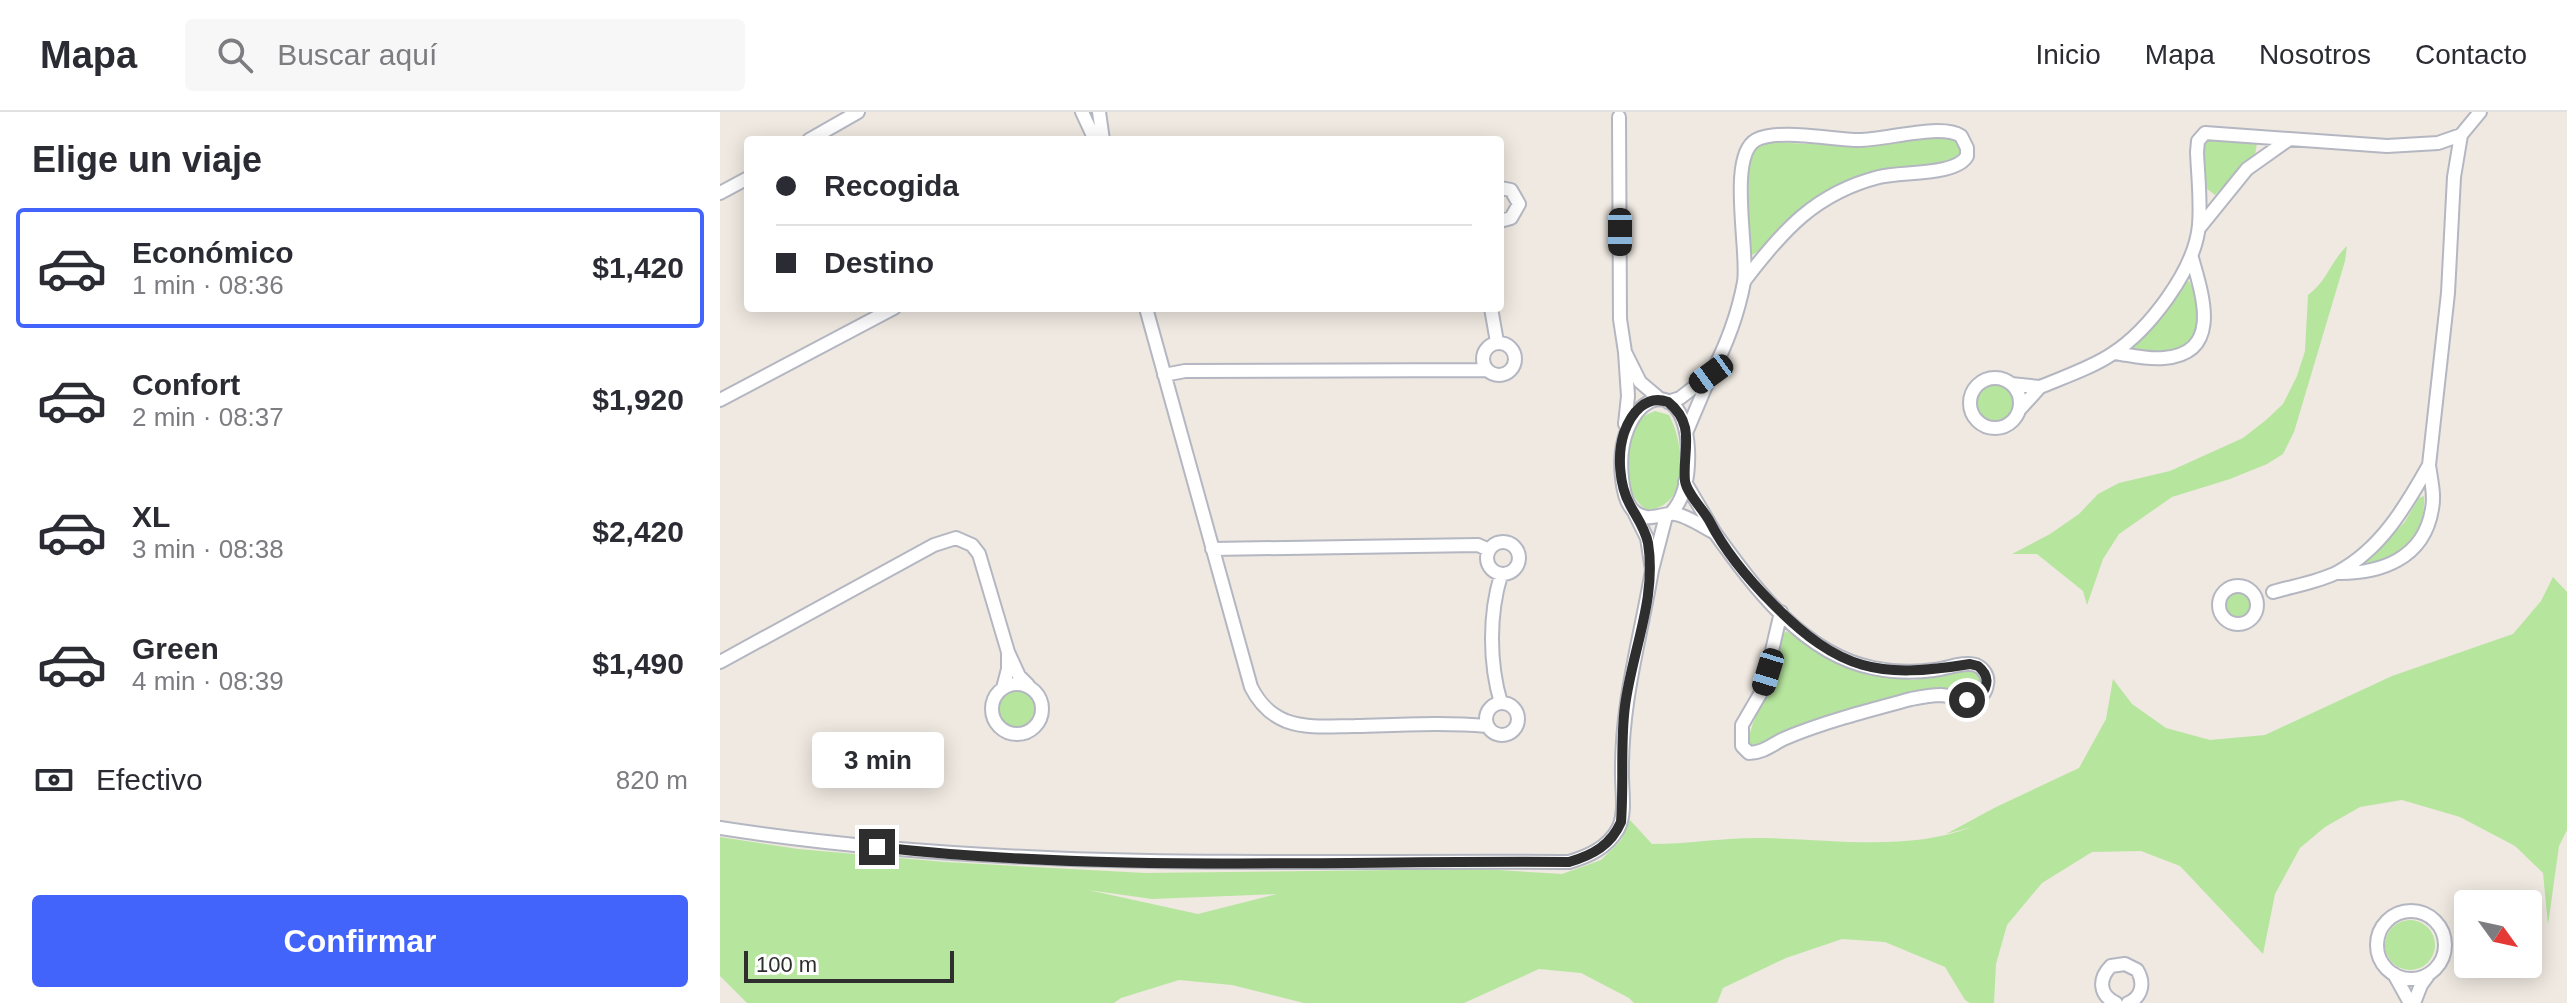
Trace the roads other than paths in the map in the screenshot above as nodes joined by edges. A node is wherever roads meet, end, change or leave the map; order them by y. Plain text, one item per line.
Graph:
1 (838, 112) edge
2 (858, 112) edge
3 (1082, 112) edge
4 (1099, 112) edge
5 (2480, 112) edge
6 (1619, 114) edge
7 (2461, 135) junction
8 (812, 136) edge
9 (815, 136) edge
10 (1093, 136) edge
11 (1102, 136) edge
12 (2288, 140) junction
13 (744, 180) edge
14 (1504, 189) edge
15 (720, 193) edge
16 (1504, 220) edge
17 (2199, 227) junction
18 (2192, 258) junction
19 (1745, 280) junction
20 (886, 312) edge
21 (1147, 312) edge
22 (1492, 312) edge
23 (1497, 342) junction
24 (1625, 352) junction
25 (2114, 353) junction
26 (1487, 370) junction
27 (1711, 374) junction
28 (1164, 375) junction
29 (2011, 384) junction
30 (2040, 387) junction
31 (720, 400) edge
32 (1664, 400) junction
33 (2020, 409) junction
34 (1624, 433) junction
35 (1686, 433) junction
36 (2429, 465) junction
37 (1685, 482) junction
38 (1634, 512) junction
39 (1668, 514) junction
40 (1715, 533) junction
41 (1212, 549) junction
42 (1489, 550) junction
43 (1652, 570) junction
44 (2336, 573) junction
45 (1501, 575) junction
46 (2250, 589) junction
47 (2273, 592) junction
48 (2257, 609) junction
49 (1781, 612) junction
50 (1008, 652) junction
51 (720, 662) edge
52 (1030, 687) junction
53 (1003, 688) junction
54 (1501, 703) junction
55 (1487, 726) junction
56 (720, 828) edge
57 (2429, 973) junction
58 (2394, 974) junction
59 (2110, 1001) edge
60 (2128, 1003) edge
61 (2412, 1003) edge

1 - 8 street
2 - 9 street
3 - 10 street
4 - 11 street
5 - 7 street
6 - 24 street
7 - 12 street
7 - 36 street
12 - 17 street
12 - 17 street
13 - 15 street
14 - 16 street
17 - 18 street
18 - 25 street
18 - 25 street
19 - 19 street
19 - 27 street
20 - 31 street
21 - 28 street
22 - 23 street
23 - 26 street
23 - 26 street
24 - 32 street
24 - 34 street
25 - 30 street
26 - 28 street
27 - 32 street
27 - 35 street
28 - 41 street
29 - 30 street
29 - 33 street
29 - 33 street
30 - 33 street
32 - 34 street
32 - 35 street
34 - 38 street
35 - 37 street
36 - 44 street
36 - 44 street
37 - 39 street
37 - 40 street
38 - 39 street
38 - 43 street
39 - 40 street
39 - 43 street
40 - 49 street
41 - 42 street
41 - 55 street
42 - 45 street
42 - 45 street
43 - 56 street
44 - 47 street
45 - 54 street
46 - 47 street
46 - 48 street
46 - 48 street
47 - 48 street
49 - 49 street
50 - 51 street
50 - 52 street
50 - 53 street
52 - 53 street
52 - 53 street
54 - 55 street
54 - 55 street
57 - 58 street
57 - 58 street
57 - 61 street
58 - 61 street
59 - 60 street

